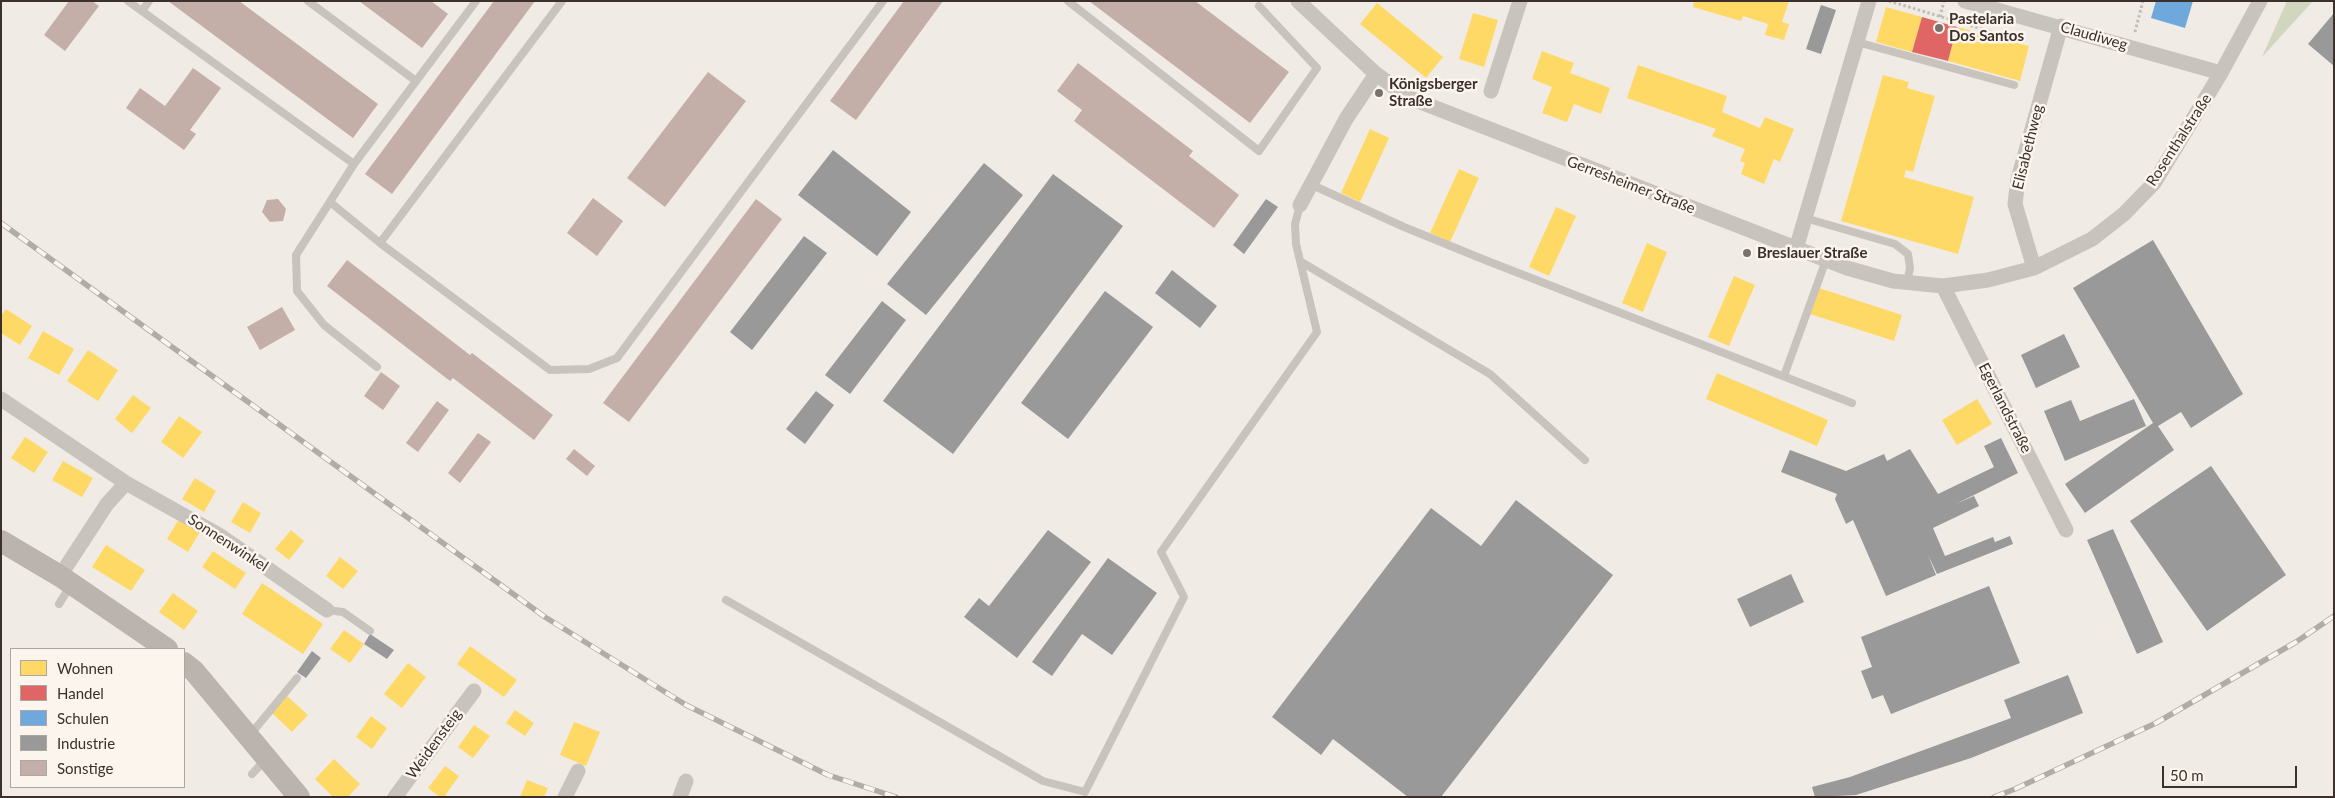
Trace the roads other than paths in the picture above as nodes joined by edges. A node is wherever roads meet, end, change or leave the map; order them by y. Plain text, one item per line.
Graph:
1 (128, 1) edge
2 (149, 1) edge
3 (308, 1) edge
4 (476, 1) edge
5 (562, 1) edge
6 (883, 1) edge
7 (1068, 1) edge
8 (1298, 1) edge
9 (1520, 1) edge
10 (1869, 1) edge
11 (1965, 1) edge
12 (2260, 1) edge
13 (1259, 6) dead end
14 (142, 11) junction
15 (2061, 26) junction
16 (1857, 42) junction
17 (2222, 73) junction
18 (1376, 74) junction
19 (416, 81) junction
20 (2014, 85) dead end
21 (1491, 91) dead end
22 (354, 164) junction
23 (1310, 184) junction
24 (330, 202) junction
25 (1300, 206) joint
26 (1805, 218) junction
27 (380, 243) junction
28 (1796, 249) junction
29 (1826, 260) junction
30 (1303, 263) junction
31 (2034, 268) junction
32 (1900, 282) junction
33 (1943, 286) junction
34 (377, 367) dead end
35 (1784, 376) junction
36 (1, 399) edge
37 (1852, 403) dead end
38 (1585, 460) dead end
39 (126, 483) junction
40 (2066, 530) dead end
41 (1, 542) edge
42 (66, 580) junction
43 (726, 600) dead end
44 (59, 604) dead end
45 (327, 610) joint
46 (370, 631) dead end
47 (166, 648) edge
48 (185, 664) edge
49 (297, 678) dead end
50 (474, 691) dead end
51 (247, 734) junction
52 (578, 772) dead end
53 (686, 781) dead end
54 (300, 797) edge
55 (395, 797) edge
56 (565, 797) edge
57 (680, 797) edge

1 - 14 lane
2 - 14 lane
3 - 19 lane
4 - 19 lane
5 - 27 lane
6 - 27 lane
7 - 13 lane
8 - 18 street, Gerresheimer Straße
9 - 21 street
10 - 16 street
11 - 15 street, Claudiweg
12 - 17 street, Rosenthalstraße
14 - 22 lane
15 - 17 street, Claudiweg
15 - 31 street, Elisabethweg
16 - 20 lane
16 - 26 street
17 - 31 street, Rosenthalstraße
18 - 23 street
18 - 28 street, Gerresheimer Straße
19 - 22 lane
22 - 24 lane
23 - 25 street
23 - 35 lane
24 - 27 lane
24 - 34 lane
25 - 30 lane
26 - 28 street
26 - 32 lane
28 - 29 street, Gerresheimer Straße
29 - 32 street, Gerresheimer Straße
29 - 35 lane
30 - 38 lane
30 - 43 lane
31 - 33 street, Rosenthalstraße
32 - 33 street, Rosenthalstraße
33 - 40 street, Egerlandstraße
35 - 37 lane
36 - 39 street, Sonnenwinkel
39 - 42 street
39 - 45 street, Sonnenwinkel
41 - 42 street
42 - 44 lane
42 - 47 street
45 - 46 lane
48 - 51 street
49 - 51 lane
50 - 55 street, Weidensteig
51 - 54 street
52 - 56 street
53 - 57 street

